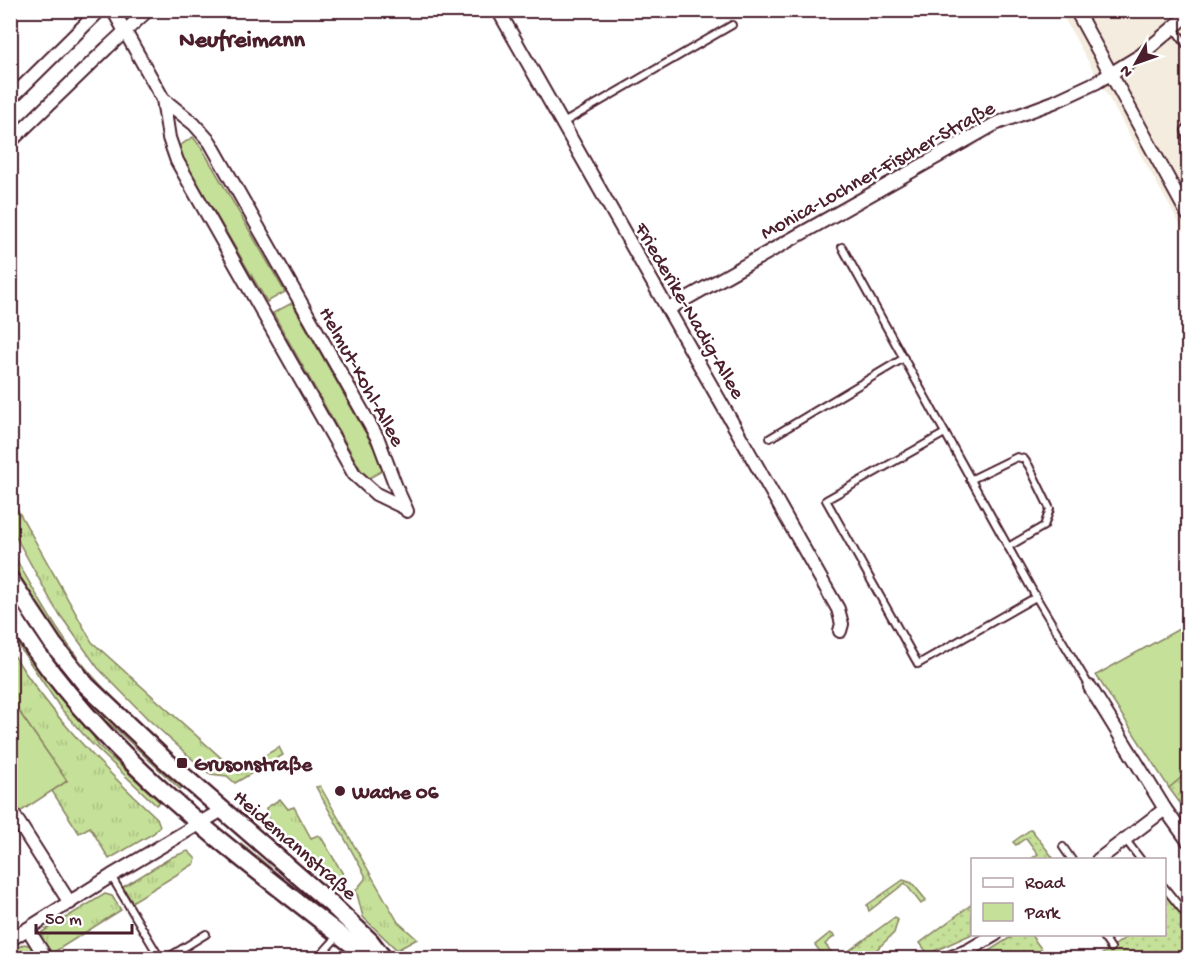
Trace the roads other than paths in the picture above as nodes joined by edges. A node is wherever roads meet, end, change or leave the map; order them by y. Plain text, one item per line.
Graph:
1 (100, 10) edge
2 (113, 10) edge
3 (148, 10) edge
4 (498, 10) edge
5 (1076, 10) edge
6 (1188, 15) edge
7 (732, 25) dead end
8 (1174, 28) junction
9 (125, 32) junction
10 (1188, 47) edge
11 (1111, 74) junction
12 (10, 99) edge
13 (163, 99) junction
14 (562, 123) junction
15 (1188, 126) edge
16 (10, 142) edge
17 (1188, 145) edge
18 (1188, 215) edge
19 (842, 248) dead end
20 (668, 309) junction
21 (904, 358) junction
22 (945, 433) junction
23 (770, 438) dead end
24 (970, 480) junction
25 (1008, 548) junction
26 (10, 579) edge
27 (1036, 597) junction
28 (10, 611) edge
29 (840, 631) dead end
30 (1090, 687) joint
31 (10, 809) edge
32 (1166, 809) junction
33 (222, 810) junction
34 (199, 823) junction
35 (1125, 839) junction
36 (1188, 841) edge
37 (1063, 847) dead end
38 (1071, 858) edge
39 (1101, 858) edge
40 (1140, 858) edge
41 (111, 876) junction
42 (1166, 890) edge
43 (70, 903) junction
44 (1188, 917) edge
45 (28, 929) junction
46 (206, 934) dead end
47 (339, 935) junction
48 (993, 936) edge
49 (1102, 936) edge
50 (10, 940) edge
51 (1111, 948) dead end
52 (46, 958) edge
53 (160, 958) edge
54 (167, 958) edge
55 (318, 958) edge
56 (382, 958) edge
57 (949, 958) edge

1 - 12 street
2 - 9 street, Helmut-Kohl-Allee
3 - 9 street
4 - 14 street, Friederike-Nadig-Allee
5 - 11 street
6 - 8 street, Monica-Lochner-Fischer-Straße
7 - 14 lane
8 - 10 lane
8 - 11 street, Monica-Lochner-Fischer-Straße
9 - 13 street, Helmut-Kohl-Allee
9 - 16 street
11 - 18 street
11 - 20 street, Monica-Lochner-Fischer-Straße
13 - 13 street, Helmut-Kohl-Allee
14 - 20 street, Friederike-Nadig-Allee
15 - 17 lane
19 - 21 lane
20 - 29 street, Friederike-Nadig-Allee
21 - 22 lane
21 - 23 lane
22 - 24 lane
22 - 27 lane
24 - 25 lane
24 - 25 lane
25 - 27 lane
26 - 33 main road, Heidemannstraße
27 - 30 lane
28 - 34 main road, Heidemannstraße
30 - 32 street
31 - 43 street
32 - 35 street
32 - 36 street
33 - 34 street
33 - 56 main road, Heidemannstraße
34 - 41 street
34 - 47 main road, Heidemannstraße
35 - 39 street
35 - 40 lane
37 - 38 lane
41 - 43 street
41 - 53 lane
42 - 44 lane
43 - 45 street
45 - 50 street
45 - 52 street
46 - 54 lane
47 - 55 lane
47 - 56 main road, Heidemannstraße
48 - 57 street
49 - 51 lane

